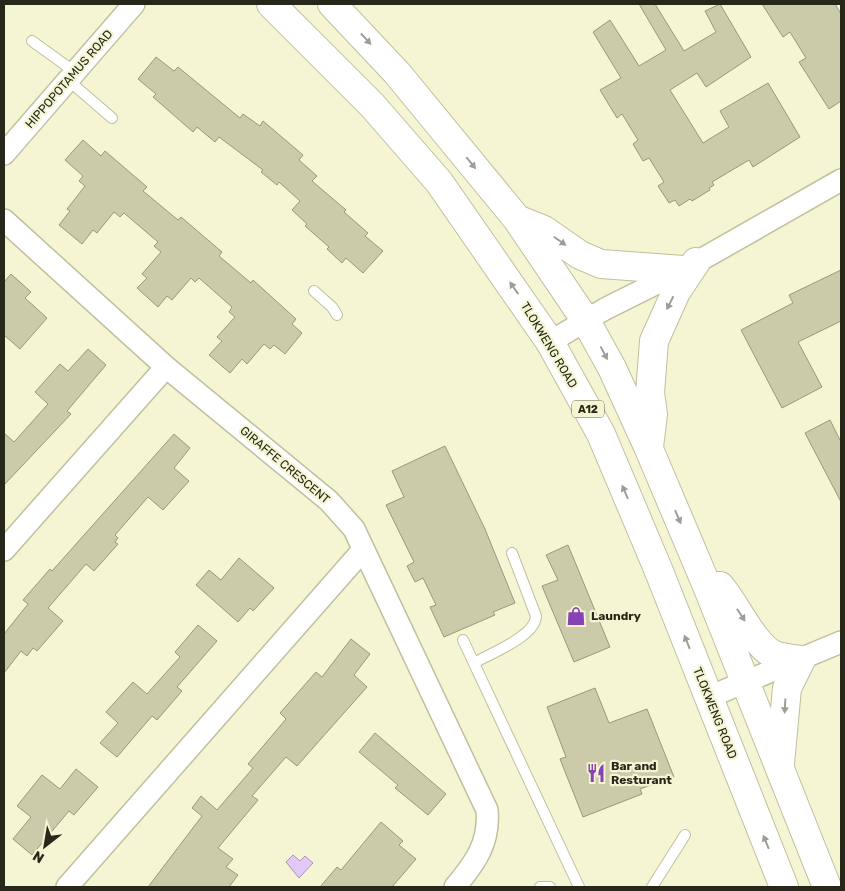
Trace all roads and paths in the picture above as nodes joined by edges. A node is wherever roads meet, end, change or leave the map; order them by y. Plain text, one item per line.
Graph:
1 (134, 4) edge
2 (262, 4) edge
3 (271, 4) edge
4 (332, 4) edge
5 (290, 23) junction
6 (32, 42) dead end
7 (72, 76) junction
8 (112, 118) dead end
9 (4, 154) edge
10 (841, 180) edge
11 (517, 219) junction
12 (4, 220) edge
13 (689, 266) junction
14 (314, 291) dead end
15 (337, 315) dead end
16 (586, 321) junction
17 (550, 342) junction
18 (166, 367) junction
19 (649, 449) junction
20 (4, 550) edge
21 (363, 550) junction
22 (512, 553) dead end
23 (707, 586) junction
24 (463, 640) dead end
25 (841, 642) edge
26 (801, 660) junction
27 (474, 663) junction
28 (745, 683) junction
29 (709, 697) junction
30 (780, 767) junction
31 (685, 835) dead end
32 (67, 887) edge
33 (455, 887) edge
34 (540, 887) edge
35 (550, 887) edge
36 (579, 887) edge
37 (652, 887) edge
38 (784, 887) edge
39 (827, 887) edge

1 - 7 street, HIPPOPOTAMUS ROAD
2 - 5 main road
3 - 5 main road, TLOKWENG ROAD / A12
4 -> 11 main road
17 -> 5 main road, TLOKWENG ROAD / A12
6 - 7 lane
7 - 8 lane
7 - 9 street, HIPPOPOTAMUS ROAD
10 - 13 street
11 -> 13 main road
11 - 16 main road
12 - 18 street, GIRAFFE CRESCENT
13 - 16 street
13 -> 19 main road
14 - 15 lane
16 - 17 street
16 -> 19 main road
29 -> 17 main road, TLOKWENG ROAD / A12
18 - 20 street
18 - 21 street, GIRAFFE CRESCENT
19 -> 23 main road
21 - 32 street
21 - 33 street, GIRAFFE CRESCENT
22 - 27 lane
23 -> 26 main road
23 - 28 main road
24 - 27 lane
25 - 26 street
26 - 28 street
26 -> 30 main road
27 - 36 lane
28 - 29 street
28 - 30 main road
38 -> 29 main road, TLOKWENG ROAD / A12
30 - 39 main road
31 - 37 lane
34 - 35 lane

